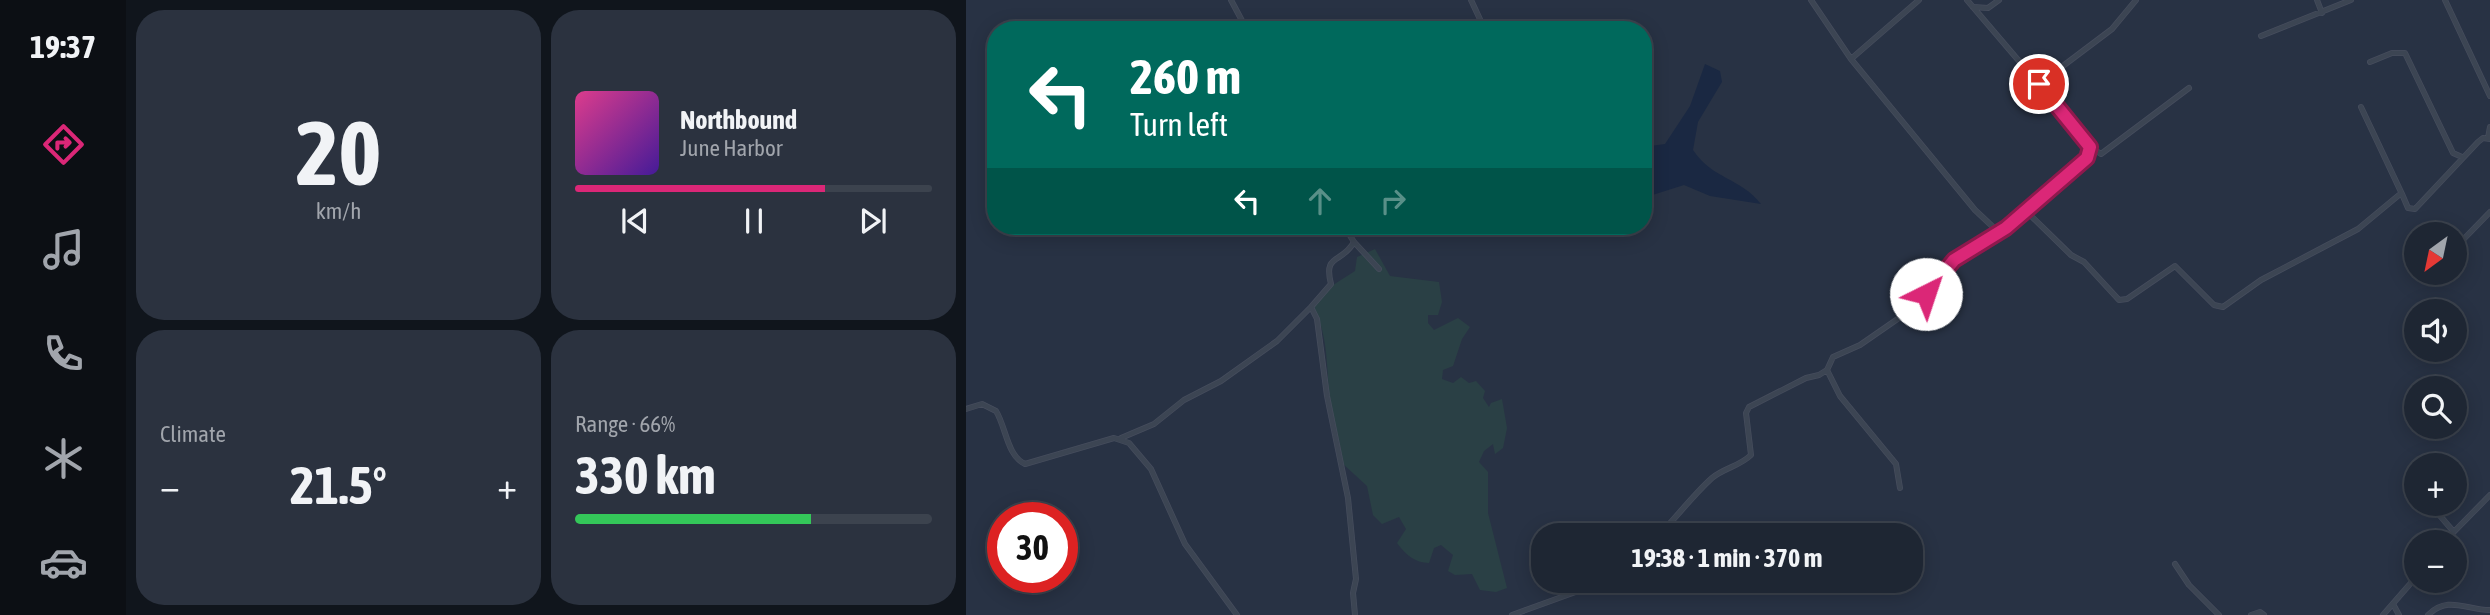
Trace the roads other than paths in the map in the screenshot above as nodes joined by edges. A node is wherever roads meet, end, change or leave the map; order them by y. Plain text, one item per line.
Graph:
1 (1231, 0) edge
2 (1471, 0) edge
3 (1811, 0) edge
4 (1919, 0) edge
5 (1967, 0) edge
6 (1998, 0) edge
7 (2136, 0) edge
8 (2316, 0) edge
9 (2351, 0) edge
10 (2445, 0) edge
11 (1972, 7) junction
12 (2322, 13) junction
13 (1242, 21) edge
14 (1481, 21) edge
15 (2261, 36) dead end
16 (1851, 60) junction
17 (2370, 62) dead end
18 (2039, 84) junction
19 (2189, 88) dead end
20 (2490, 96) edge
21 (2361, 107) dead end
22 (2490, 127) edge
23 (2489, 139) edge
24 (2090, 147) junction
25 (2463, 157) junction
26 (2402, 194) junction
27 (2026, 211) junction
28 (2490, 212) edge
29 (1994, 233) junction
30 (1350, 235) edge
31 (2468, 235) edge
32 (1354, 242) junction
33 (1379, 269) dead end
34 (1311, 307) junction
35 (1827, 369) junction
36 (966, 409) edge
37 (1121, 438) junction
38 (1900, 488) dead end
39 (2490, 495) edge
40 (2440, 516) edge
41 (1672, 523) edge
42 (2452, 530) edge
43 (2454, 530) edge
44 (2175, 564) dead end
45 (2404, 591) edge
46 (1572, 593) edge
47 (2393, 604) junction
48 (2490, 610) edge
49 (1237, 615) edge
50 (1355, 615) edge
51 (1511, 615) edge
52 (2219, 615) edge
53 (2251, 615) edge
54 (2264, 615) edge
55 (2383, 615) edge
56 (2399, 615) edge
57 (2428, 615) edge

1 - 13 street
2 - 14 street
3 - 16 street
4 - 16 street
5 - 11 street
6 - 11 street
7 - 18 street
8 - 12 street
9 - 12 street
10 - 20 street
11 - 18 street
12 - 15 street
16 - 29 street
17 - 25 street
18 - 24 street
19 - 24 street
21 - 26 street
22 - 23 street
23 - 25 street
24 - 27 street
25 - 26 street
26 - 27 street
27 - 29 street
28 - 31 street
29 - 35 street
30 - 32 street
32 - 33 street
32 - 34 street
34 - 37 street
34 - 50 street
35 - 38 street
35 - 41 street
36 - 37 street
37 - 49 street
39 - 43 street
40 - 42 street
44 - 52 street
45 - 47 street
46 - 51 street
47 - 55 street
47 - 56 street
48 - 57 street
53 - 54 street

